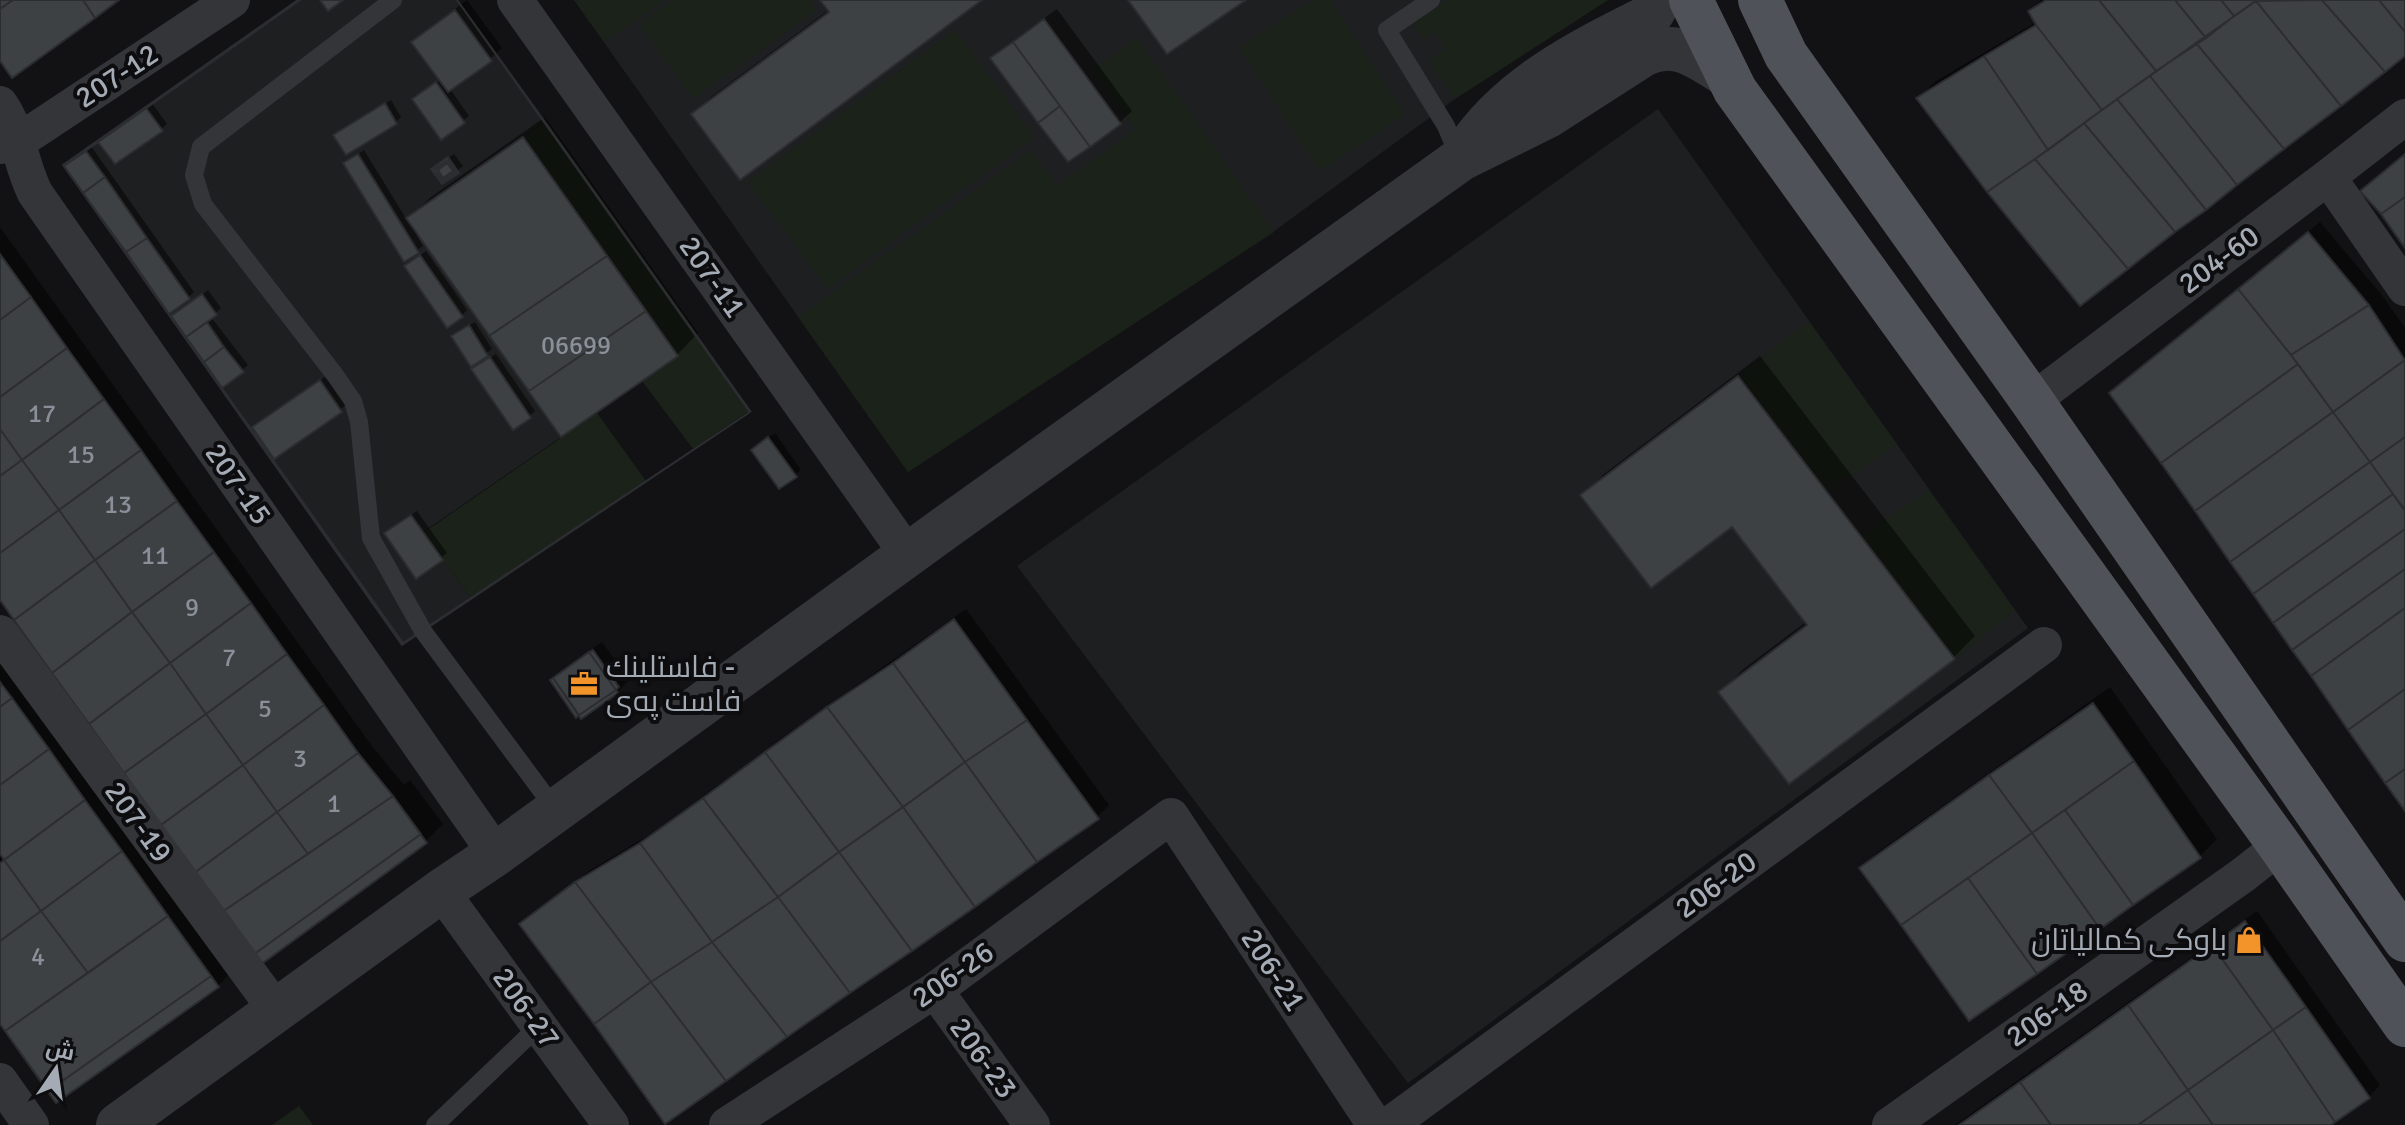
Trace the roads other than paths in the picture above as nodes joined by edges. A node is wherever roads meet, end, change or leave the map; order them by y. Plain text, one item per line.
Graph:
1 (393, 0) edge
2 (515, 0) edge
3 (1431, 0) edge
4 (1660, 0) edge
5 (1691, 0) edge
6 (1760, 0) edge
7 (1788, 0) edge
8 (228, 1) edge
9 (1786, 55) junction
10 (1728, 76) junction
11 (0, 104) edge
12 (2405, 117) edge
13 (9, 143) edge
14 (1461, 159) junction
15 (2328, 177) junction
16 (2405, 288) edge
17 (2032, 401) junction
18 (908, 555) junction
19 (0, 633) edge
20 (2044, 645) dead end
21 (555, 809) junction
22 (1171, 816) joint
23 (2280, 846) junction
24 (496, 854) junction
25 (441, 891) junction
26 (2405, 940) edge
27 (935, 990) junction
28 (276, 1010) junction
29 (2405, 1025) edge
30 (539, 1026) junction
31 (0, 1081) edge
32 (31, 1125) edge
33 (118, 1125) edge
34 (435, 1125) edge
35 (611, 1125) edge
36 (727, 1125) edge
37 (1032, 1125) edge
38 (1375, 1125) edge
39 (1389, 1125) edge
40 (1890, 1125) edge

1 - 21 lane
2 - 18 street, 207-11
3 - 14 lane
4 - 14 street
5 - 10 main road
6 - 9 main road
7 - 9 street
8 - 13 street, 207-12
9 - 17 main road
10 - 14 street
10 - 23 main road
11 - 13 street, 207-15
12 - 15 street, 204-60
13 - 24 street, 207-15
14 - 18 street
15 - 16 street
15 - 17 street, 204-60
17 - 26 main road
18 - 21 street
19 - 28 street, 207-19
20 - 39 street, 206-20
21 - 24 street
22 - 27 street, 206-26
22 - 38 street, 206-21
23 - 29 main road
23 - 40 street, 206-18
24 - 25 street
25 - 28 street
25 - 30 street, 206-27
27 - 36 street, 206-26
27 - 37 street, 206-23
28 - 33 street
30 - 34 lane
30 - 35 street, 206-27
31 - 32 street

